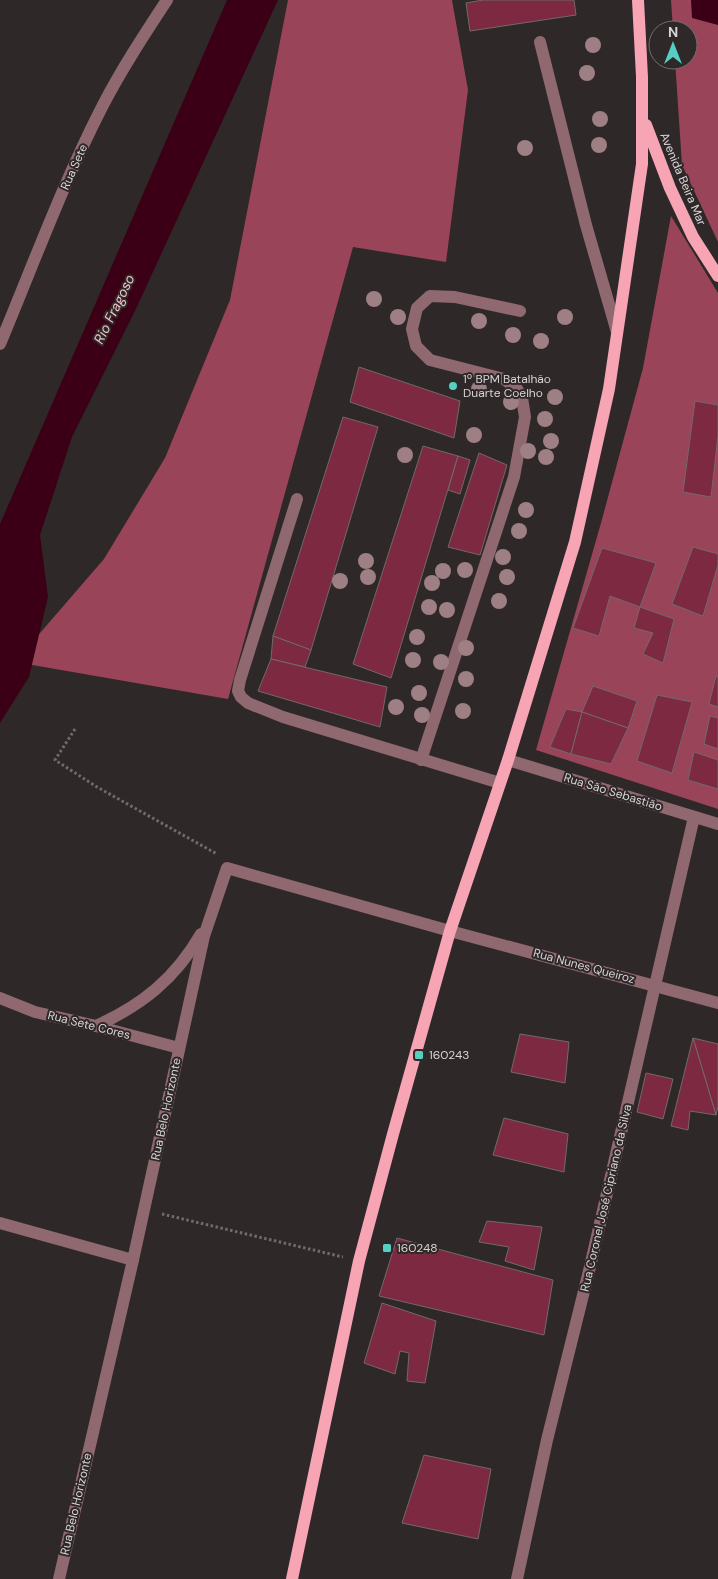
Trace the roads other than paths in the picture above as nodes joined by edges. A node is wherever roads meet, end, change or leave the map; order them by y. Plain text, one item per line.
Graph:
1 (167, 0) edge
2 (638, 0) edge
3 (540, 42) dead end
4 (642, 117) junction
5 (718, 276) edge
6 (520, 311) dead end
7 (618, 335) junction
8 (0, 344) edge
9 (297, 499) dead end
10 (421, 760) junction
11 (508, 760) junction
12 (500, 783) junction
13 (694, 817) junction
14 (718, 824) edge
15 (210, 918) junction
16 (450, 931) junction
17 (655, 985) junction
18 (0, 998) edge
19 (718, 1003) edge
20 (96, 1026) junction
21 (179, 1048) junction
22 (0, 1223) edge
23 (133, 1260) junction
24 (59, 1579) edge
25 (292, 1579) edge
26 (517, 1579) edge

1 - 8 street, Rua Sete
2 - 4 main road
3 - 7 street
4 - 5 main road, Avenida Beira Mar
4 - 7 main road
6 - 10 street
7 - 11 main road
9 - 10 street
10 - 12 street
11 - 12 main road
11 - 13 street, Rua São Sebastião
12 - 16 main road
13 - 14 street, Rua São Sebastião
13 - 17 street, Rua Coronel José Cipriano da Silva
15 - 16 street, Rua Belo Horizonte
15 - 20 street
15 - 21 street, Rua Belo Horizonte
16 - 17 street, Rua Nunes Queiroz
16 - 25 main road
17 - 19 street, Rua Nunes Queiroz
17 - 26 street, Rua Coronel José Cipriano da Silva
18 - 20 street, Rua Sete Cores
20 - 21 street, Rua Sete Cores
21 - 23 street, Rua Belo Horizonte
22 - 23 street
23 - 24 street, Rua Belo Horizonte

